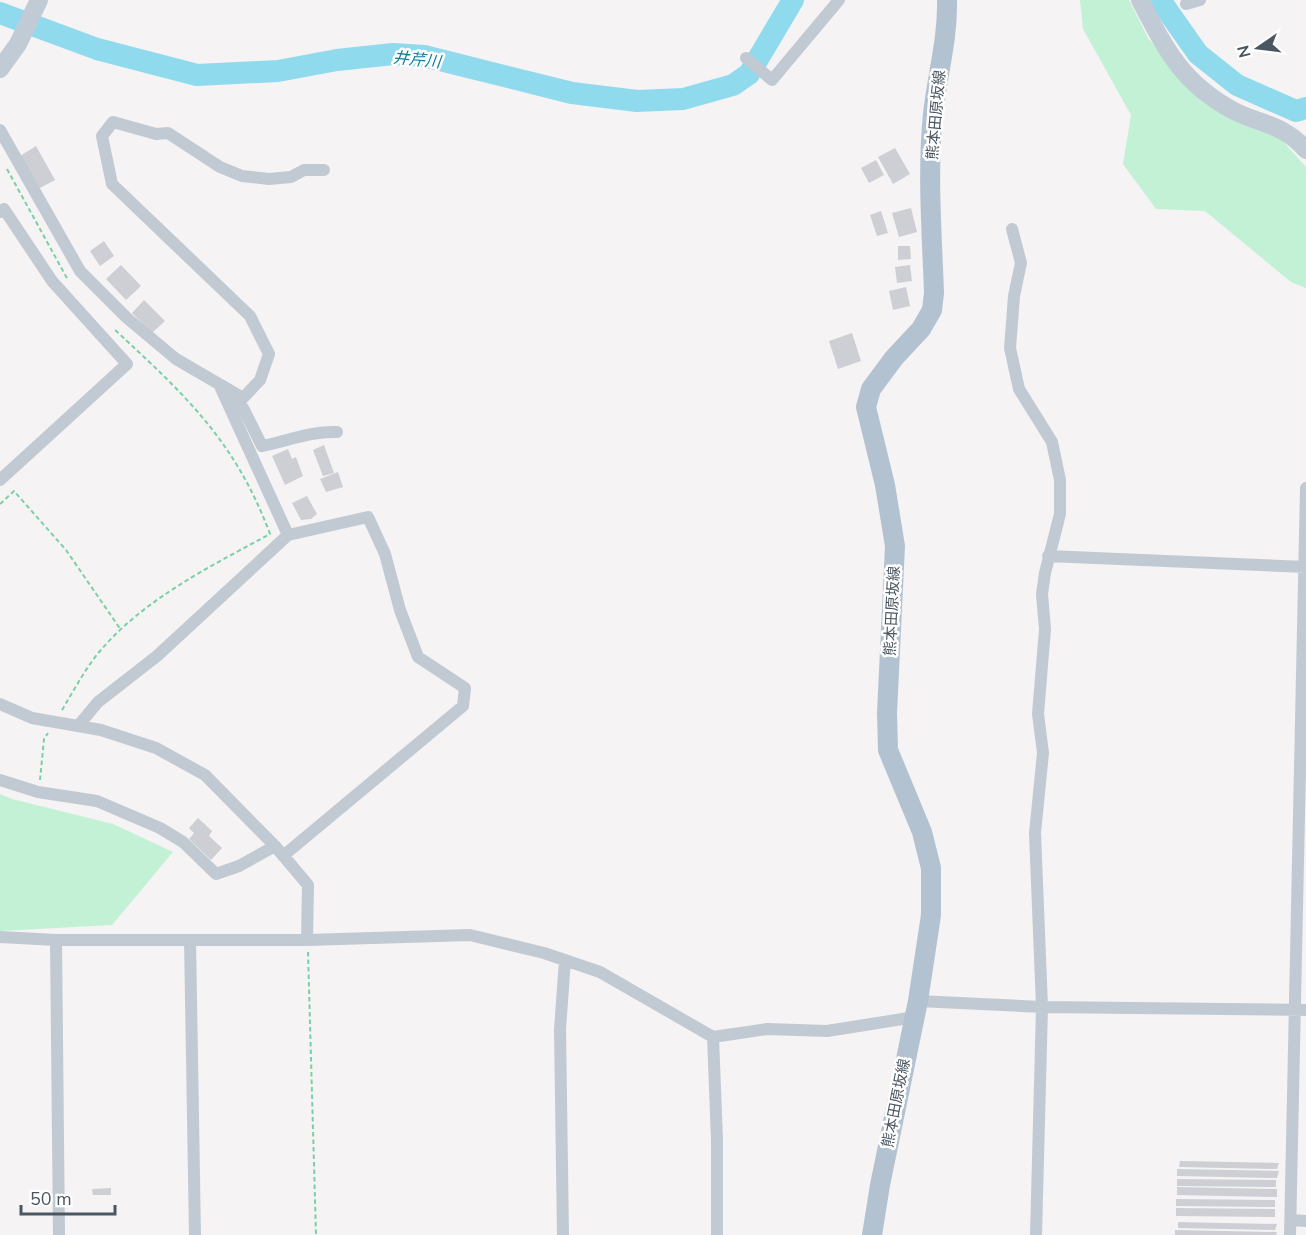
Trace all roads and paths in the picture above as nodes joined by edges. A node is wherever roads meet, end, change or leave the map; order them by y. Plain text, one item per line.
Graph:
1 (839, 0) edge
2 (947, 0) edge
3 (1140, 0) edge
4 (1200, 0) edge
5 (1186, 4) dead end
6 (36, 7) edge
7 (746, 58) dead end
8 (0, 69) edge
9 (0, 130) edge
10 (1306, 150) edge
11 (5, 165) dead end
12 (324, 170) dead end
13 (0, 212) edge
14 (1012, 229) dead end
15 (68, 280) dead end
16 (112, 328) dead end
17 (219, 384) junction
18 (337, 432) dead end
19 (0, 480) edge
20 (1306, 488) edge
21 (0, 504) edge
22 (288, 534) junction
23 (1048, 556) junction
24 (1305, 567) edge
25 (121, 630) junction
26 (0, 704) edge
27 (61, 711) dead end
28 (78, 726) junction
29 (50, 730) dead end
30 (0, 780) edge
31 (38, 792) junction
32 (275, 846) junction
33 (283, 856) junction
34 (0, 938) edge
35 (56, 940) junction
36 (190, 940) junction
37 (308, 940) junction
38 (565, 960) junction
39 (1042, 1006) junction
40 (917, 1009) junction
41 (1301, 1010) edge
42 (713, 1037) junction
43 (1291, 1220) junction
44 (1306, 1221) edge
45 (59, 1235) edge
46 (195, 1235) edge
47 (316, 1235) edge
48 (563, 1235) edge
49 (717, 1235) edge
50 (872, 1235) edge
51 (1036, 1235) edge
52 (1290, 1235) edge

1 - 7 street
2 - 40 main road, 熊本田原坂線
3 - 10 street
4 - 5 street
6 - 8 street
9 - 17 street
11 - 15 path
12 - 17 street
13 - 19 street
14 - 23 street
16 - 25 path
17 - 18 street
17 - 22 street
20 - 24 street
21 - 25 path
22 - 28 street
22 - 33 street
23 - 24 street
23 - 39 street
24 - 41 street
25 - 27 path
26 - 28 street
28 - 32 street
29 - 31 path
30 - 31 street
31 - 32 street
32 - 33 street
33 - 37 street
34 - 35 street
35 - 36 street
35 - 45 street
36 - 37 street
36 - 46 street
37 - 38 street
37 - 47 path
38 - 42 street
38 - 48 street
39 - 40 street
39 - 41 street
39 - 51 street
40 - 42 street
40 - 50 main road, 熊本田原坂線
41 - 43 street
42 - 49 street
43 - 44 street
43 - 52 street

